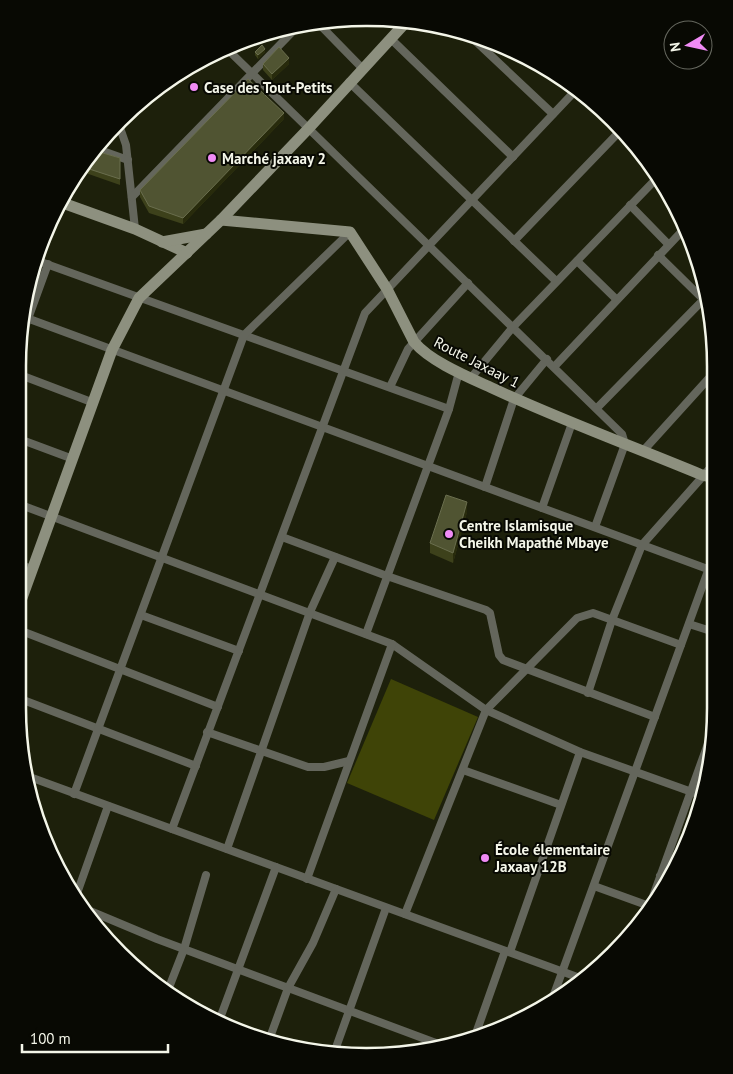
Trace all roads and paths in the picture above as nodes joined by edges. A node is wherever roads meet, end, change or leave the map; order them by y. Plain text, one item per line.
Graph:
1 (401, 28) edge
2 (324, 29) edge
3 (289, 36) edge
4 (391, 39) junction
5 (480, 46) edge
6 (232, 54) edge
7 (362, 68) junction
8 (252, 73) junction
9 (349, 82) junction
10 (571, 95) edge
11 (553, 114) junction
12 (309, 128) junction
13 (122, 131) edge
14 (615, 135) edge
15 (103, 151) edge
16 (513, 156) junction
17 (128, 160) junction
18 (652, 183) edge
19 (132, 198) junction
20 (472, 200) junction
21 (67, 205) edge
22 (630, 205) junction
23 (220, 220) junction
24 (135, 229) junction
25 (350, 232) junction
26 (680, 233) edge
27 (206, 234) junction
28 (514, 241) junction
29 (162, 242) junction
30 (668, 244) junction
31 (429, 245) junction
32 (188, 253) junction
33 (658, 255) junction
34 (577, 261) junction
35 (42, 262) edge
36 (48, 264) junction
37 (556, 281) junction
38 (468, 283) junction
39 (387, 289) junction
40 (698, 292) edge
41 (140, 298) junction
42 (616, 299) junction
43 (33, 301) edge
44 (701, 306) edge
45 (29, 319) edge
46 (513, 327) junction
47 (244, 335) junction
48 (414, 342) junction
49 (112, 350) junction
50 (547, 359) junction
51 (554, 366) junction
52 (344, 371) junction
53 (458, 372) junction
54 (26, 377) edge
55 (470, 378) junction
56 (707, 380) edge
57 (390, 387) junction
58 (224, 391) junction
59 (514, 399) junction
60 (94, 403) junction
61 (597, 408) junction
62 (449, 409) junction
63 (572, 423) junction
64 (323, 427) junction
65 (26, 441) edge
66 (625, 444) junction
67 (643, 450) junction
68 (73, 459) junction
69 (429, 466) junction
70 (707, 476) edge
71 (485, 487) junction
72 (26, 507) edge
73 (542, 508) junction
74 (52, 517) junction
75 (594, 527) junction
76 (282, 537) junction
77 (642, 545) junction
78 (335, 557) junction
79 (162, 558) junction
80 (26, 567) edge
81 (707, 569) edge
82 (33, 570) junction
83 (387, 576) junction
84 (707, 580) edge
85 (26, 588) edge
86 (260, 594) junction
87 (310, 612) junction
88 (141, 615) junction
89 (612, 620) junction
90 (689, 624) junction
91 (707, 630) edge
92 (26, 633) edge
93 (366, 634) junction
94 (392, 644) junction
95 (681, 645) junction
96 (239, 651) junction
97 (528, 668) junction
98 (120, 669) junction
99 (588, 692) junction
100 (26, 701) edge
101 (218, 707) junction
102 (486, 710) junction
103 (655, 717) junction
104 (99, 729) junction
105 (207, 732) junction
106 (262, 749) junction
107 (580, 752) junction
108 (703, 756) edge
109 (348, 761) junction
110 (196, 766) junction
111 (463, 770) junction
112 (635, 772) junction
113 (34, 779) edge
114 (690, 792) junction
115 (74, 794) junction
116 (696, 794) edge
117 (562, 805) junction
118 (108, 806) junction
119 (172, 830) junction
120 (227, 849) junction
121 (276, 867) junction
122 (206, 875) dead end
123 (660, 876) joint
124 (307, 878) junction
125 (658, 883) edge
126 (594, 886) junction
127 (79, 889) edge
128 (336, 889) junction
129 (643, 906) edge
130 (386, 908) junction
131 (96, 914) edge
132 (405, 914) junction
133 (184, 949) junction
134 (507, 952) junction
135 (238, 969) junction
136 (563, 972) junction
137 (575, 976) edge
138 (170, 985) edge
139 (288, 988) junction
140 (556, 990) edge
141 (349, 1011) junction
142 (221, 1015) edge
143 (478, 1029) edge
144 (271, 1034) edge
145 (431, 1041) edge
146 (336, 1046) edge

1 - 4 street
2 - 7 street
3 - 8 street
4 - 7 street
4 - 16 street
5 - 11 street
6 - 8 street
7 - 9 street
8 - 12 street
8 - 19 street
9 - 12 street
9 - 20 street
10 - 11 street
11 - 16 street
12 - 23 street
12 - 31 street
13 - 17 street
14 - 28 street
15 - 17 street
16 - 20 street
17 - 19 street
18 - 22 street
19 - 24 street
20 - 28 street
20 - 31 street
21 - 24 street
22 - 30 street
22 - 34 street
23 - 25 street
23 - 27 street
24 - 29 street
25 - 39 street, Route Jaxaay 1
25 - 47 street
26 - 30 street
27 - 29 street
27 - 32 street
28 - 37 street
29 - 32 street
30 - 33 street
31 - 38 street
31 - 39 street
32 - 41 street
33 - 40 street
33 - 42 street
34 - 37 street
34 - 42 street
35 - 36 street
36 - 41 street
36 - 43 street
37 - 46 street
38 - 46 street
38 - 48 street
39 - 48 street, Route Jaxaay 1
39 - 52 street
41 - 47 street
41 - 49 street
42 - 51 street
44 - 61 street
45 - 49 street
46 - 50 street
46 - 55 street
47 - 52 street
47 - 58 street
48 - 53 street, Route Jaxaay 1
48 - 57 street
49 - 58 street
49 - 60 street
50 - 51 street
50 - 59 street
51 - 61 street
52 - 57 street
52 - 64 street
53 - 55 street, Route Jaxaay 1
53 - 62 street
54 - 60 street
55 - 59 street, Route Jaxaay 1
56 - 67 street
57 - 62 street
58 - 64 street
58 - 79 street
59 - 63 street, Route Jaxaay 1
59 - 71 street
60 - 68 street
61 - 66 street
62 - 69 street
63 - 66 street, Route Jaxaay 1
63 - 73 street
64 - 69 street
64 - 76 street
65 - 68 street
66 - 67 street, Route Jaxaay 1
66 - 75 street
67 - 70 street, Route Jaxaay 1
68 - 74 street
69 - 71 street
69 - 83 street
70 - 77 street
71 - 73 street
72 - 74 street
73 - 75 street
74 - 79 street
74 - 82 street
75 - 77 street
76 - 78 street
76 - 86 street
77 - 81 street
77 - 89 street
78 - 83 street
78 - 87 street
79 - 86 street
79 - 88 street
80 - 82 street
82 - 85 street
83 - 93 street
83 - 97 street
84 - 90 street
86 - 87 street
86 - 96 street
87 - 93 street
87 - 106 street
88 - 96 street
88 - 98 street
89 - 95 street
89 - 97 street
89 - 99 street
90 - 91 street
90 - 95 street
92 - 98 street
93 - 94 street
94 - 102 street
94 - 109 street
95 - 103 street
96 - 101 street
97 - 99 street
97 - 102 street
98 - 101 street
98 - 104 street
99 - 103 street
100 - 104 street
101 - 105 street
102 - 107 street
102 - 111 street
103 - 112 street
104 - 110 street
104 - 115 street
105 - 106 street
105 - 110 street
106 - 109 street
106 - 120 street
107 - 112 street
107 - 117 street
108 - 114 street
109 - 124 street
110 - 119 street
111 - 117 street
111 - 132 street
112 - 114 street
112 - 126 street
113 - 115 street
114 - 116 street
114 - 123 street
115 - 118 street
117 - 134 street
118 - 119 street
118 - 127 street
119 - 120 street
120 - 121 street
121 - 124 street
121 - 135 street
122 - 133 street
123 - 125 street
124 - 128 street
126 - 129 street
126 - 136 street
128 - 130 street
128 - 139 street
130 - 132 street
130 - 141 street
131 - 133 street
132 - 134 street
133 - 135 street
133 - 138 street
134 - 136 street
134 - 143 street
135 - 139 street
135 - 142 street
136 - 137 street
136 - 140 street
139 - 141 street
139 - 144 street
141 - 145 street
141 - 146 street

